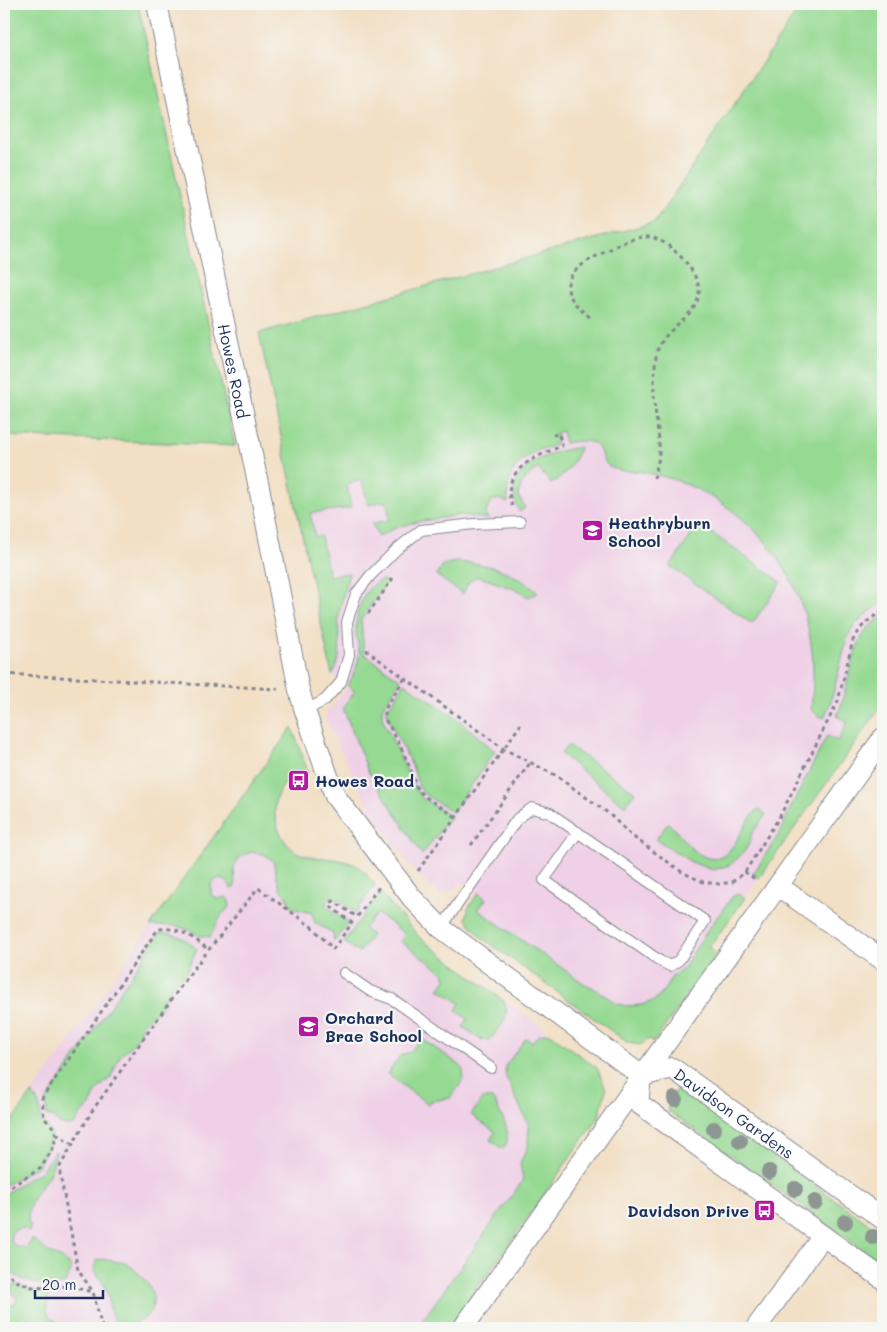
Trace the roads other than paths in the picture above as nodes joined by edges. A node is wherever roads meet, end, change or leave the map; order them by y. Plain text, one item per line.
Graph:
1 (157, 4) edge
2 (520, 522) road end
3 (304, 712) junction
4 (883, 738) edge
5 (578, 832) junction
6 (776, 889) junction
7 (441, 928) junction
8 (883, 960) edge
9 (344, 973) dead end
10 (491, 1068) dead end
11 (642, 1076) junction
12 (883, 1219) edge
13 (824, 1236) junction
14 (883, 1279) edge
15 (463, 1328) edge
16 (756, 1328) edge

1 - 3 street, Howes Road
2 - 3 lane
3 - 7 street, Howes Road
4 - 6 street
5 - 5 lane
5 - 7 lane
6 - 8 street
6 - 11 street
7 - 11 street, Howes Road
9 - 10 lane
11 - 12 street, Davidson Gardens
11 - 13 street
11 - 15 street
13 - 14 street
13 - 16 street

